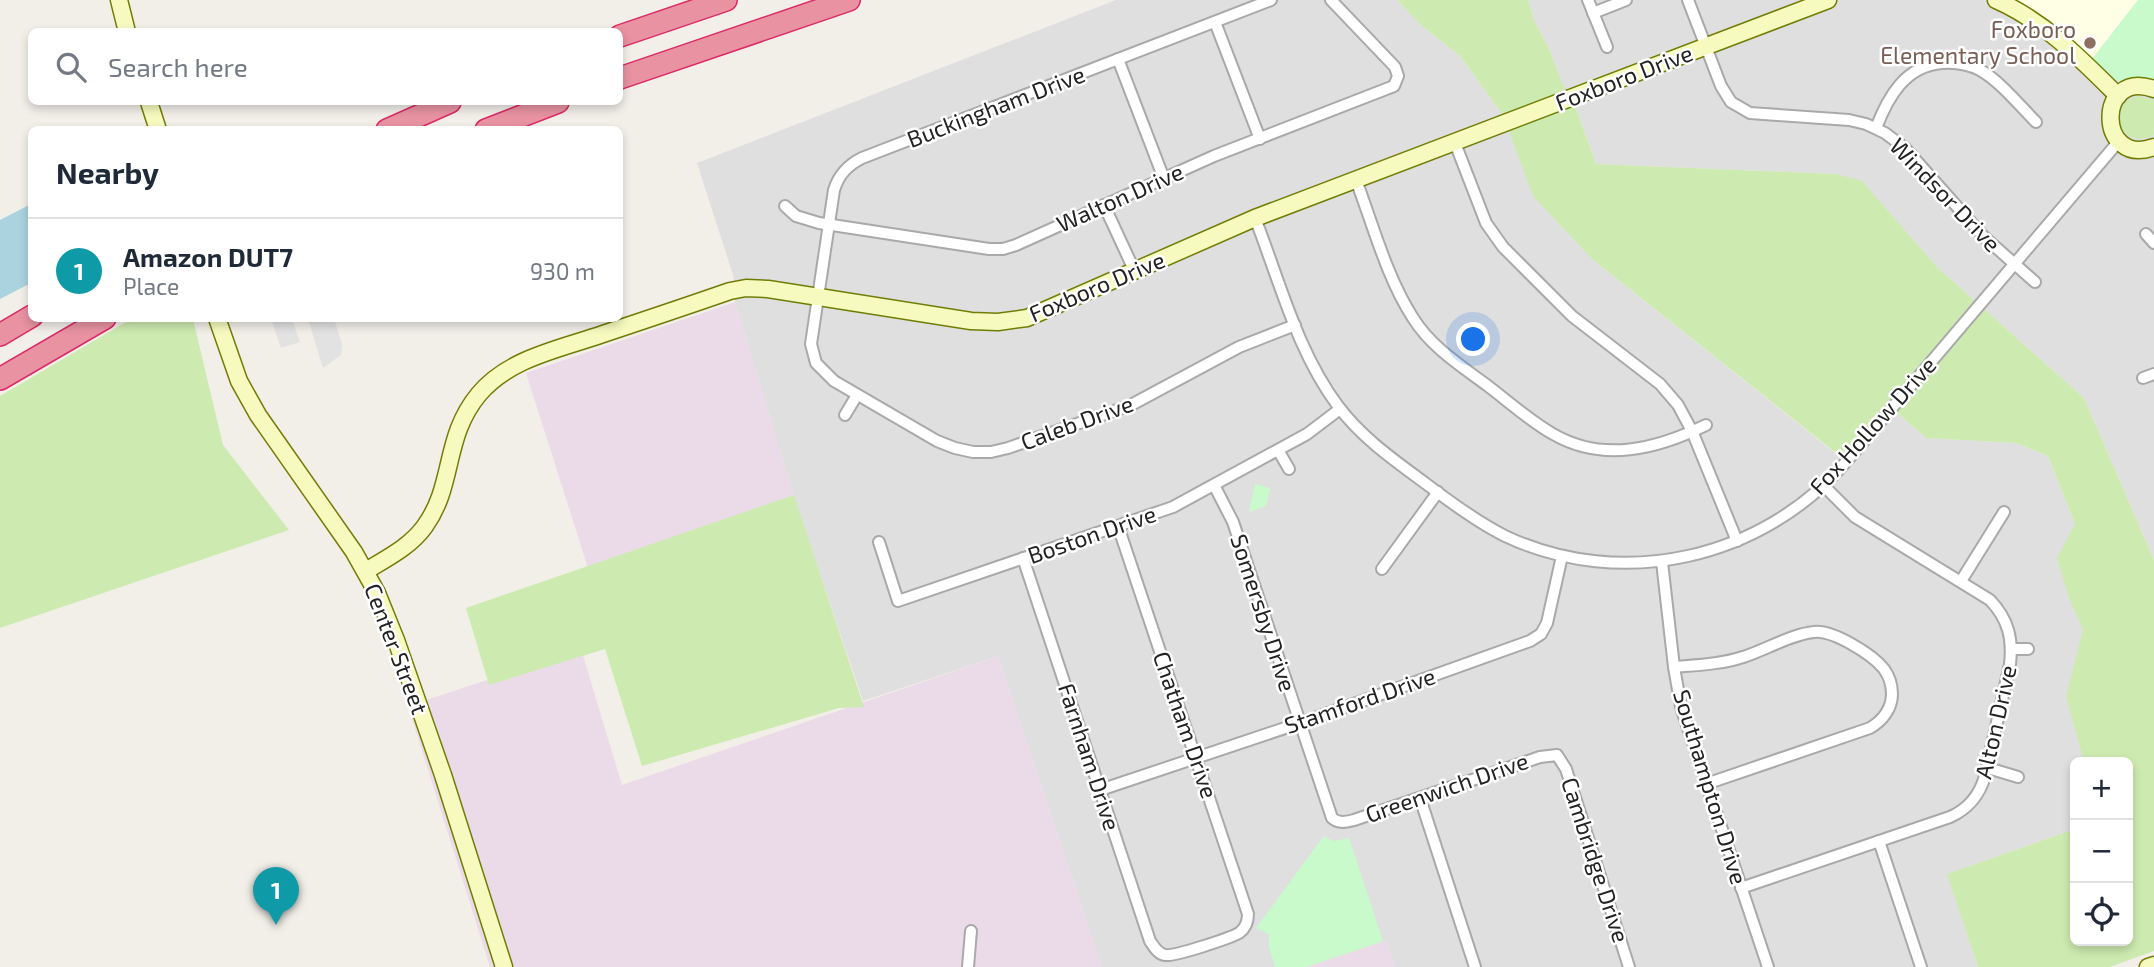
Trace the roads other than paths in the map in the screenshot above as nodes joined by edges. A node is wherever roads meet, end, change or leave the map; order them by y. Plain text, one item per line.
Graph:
1 (119, 0) edge
2 (726, 0) edge
3 (849, 0) edge
4 (1271, 0) edge
5 (1331, 0) edge
6 (1588, 0) edge
7 (1626, 0) edge
8 (1688, 0) edge
9 (1828, 0) edge
10 (1996, 0) edge
11 (1593, 13) junction
12 (1215, 22) junction
13 (126, 28) edge
14 (623, 35) edge
15 (1606, 47) dead end
16 (1706, 47) junction
17 (1118, 59) junction
18 (623, 77) edge
19 (2154, 89) edge
20 (2118, 96) junction
21 (150, 105) edge
22 (443, 105) edge
23 (550, 105) edge
24 (2036, 122) dead end
25 (157, 126) edge
26 (396, 126) edge
27 (496, 126) edge
28 (1876, 128) junction
29 (1260, 139) junction
30 (2119, 141) junction
31 (1455, 143) junction
32 (2154, 147) edge
33 (1164, 178) junction
34 (1356, 180) junction
35 (1104, 205) junction
36 (785, 206) dead end
37 (1255, 218) junction
38 (829, 225) junction
39 (2014, 264) junction
40 (1135, 272) junction
41 (2035, 282) dead end
42 (817, 297) junction
43 (28, 318) edge
44 (98, 322) edge
45 (219, 322) edge
46 (1295, 325) junction
47 (0, 335) edge
48 (0, 379) edge
49 (857, 395) junction
50 (1340, 409) junction
51 (845, 415) dead end
52 (1706, 425) dead end
53 (1692, 432) junction
54 (1278, 450) junction
55 (1289, 469) dead end
56 (1214, 485) junction
57 (1824, 486) junction
58 (1438, 492) junction
59 (2004, 512) dead end
60 (1118, 526) junction
61 (1737, 541) junction
62 (879, 542) dead end
63 (1562, 556) junction
64 (1023, 558) junction
65 (1662, 562) junction
66 (1382, 569) dead end
67 (366, 571) junction
68 (1961, 581) junction
69 (2012, 649) junction
70 (2028, 649) dead end
71 (1674, 667) junction
72 (1299, 723) junction
73 (1557, 755) joint
74 (1196, 758) junction
75 (1988, 768) junction
76 (2018, 777) dead end
77 (1706, 784) junction
78 (1100, 790) junction
79 (1420, 797) junction
80 (1336, 822) joint
81 (1879, 841) junction
82 (1741, 888) junction
83 (971, 931) dead end
84 (1161, 954) joint
85 (2154, 965) edge
86 (505, 967) edge
87 (968, 967) edge
88 (1475, 967) edge
89 (1629, 967) edge
90 (1768, 967) edge
91 (1921, 967) edge
92 (2148, 967) edge

1 - 13 street
2 - 14 highway
3 - 18 highway
4 - 12 street, Buckingham Drive
5 - 29 street, Walton Drive
6 - 11 street
7 - 11 street
8 - 16 street, Windsor Drive
9 - 16 street, Foxboro Drive
10 - 20 street
11 - 15 street
12 - 17 street, Buckingham Drive
12 - 29 street
16 - 28 street, Windsor Drive
16 - 31 street, Foxboro Drive
17 - 33 street
17 - 38 street, Buckingham Drive
19 - 20 street
20 - 30 street
21 - 25 street
22 - 26 highway
23 - 27 highway
24 - 28 street
28 - 39 street, Windsor Drive
29 - 33 street, Walton Drive
30 - 32 street
30 - 39 street, Fox Hollow Drive
31 - 34 street, Foxboro Drive
31 - 53 street
33 - 35 street, Walton Drive
34 - 37 street, Foxboro Drive
34 - 53 street
35 - 38 street, Walton Drive
35 - 40 street
36 - 38 street, Walton Drive
37 - 40 street, Foxboro Drive
37 - 46 street, Fox Hollow Drive
38 - 42 street, Buckingham Drive
39 - 41 street, Windsor Drive
39 - 57 street, Fox Hollow Drive
40 - 42 street, Foxboro Drive
42 - 49 street, Caleb Drive
42 - 67 street, Foxboro Drive
43 - 47 highway
44 - 48 highway
45 - 67 street, Center Street
46 - 49 street, Caleb Drive
46 - 50 street, Fox Hollow Drive
49 - 51 street
50 - 54 street, Boston Drive
50 - 58 street, Fox Hollow Drive
52 - 53 street
53 - 61 street
54 - 55 street
54 - 56 street, Boston Drive
56 - 60 street, Boston Drive
56 - 72 street, Somersby Drive
57 - 61 street, Fox Hollow Drive
57 - 68 street, Alton Drive
58 - 63 street, Fox Hollow Drive
58 - 66 street
59 - 68 street
60 - 64 street, Boston Drive
60 - 74 street, Chatham Drive
61 - 65 street, Fox Hollow Drive
62 - 64 street, Boston Drive
63 - 65 street, Fox Hollow Drive
63 - 72 street, Stamford Drive
64 - 78 street, Farnham Drive
65 - 71 street, Southampton Drive
67 - 86 street, Center Street
68 - 69 street, Alton Drive
69 - 70 street
69 - 75 street, Alton Drive
71 - 77 street, Southampton Drive
71 - 77 street
72 - 74 street, Stamford Drive
72 - 80 street, Somersby Drive
73 - 79 street, Greenwich Drive
73 - 89 street, Cambridge Drive
74 - 78 street, Stamford Drive
74 - 84 street, Chatham Drive
75 - 76 street
75 - 81 street, Alton Drive
77 - 82 street, Southampton Drive
78 - 84 street, Farnham Drive
79 - 80 street, Greenwich Drive
79 - 88 street
81 - 82 street, Alton Drive
81 - 91 street
82 - 90 street, Southampton Drive
83 - 87 street
85 - 92 street

